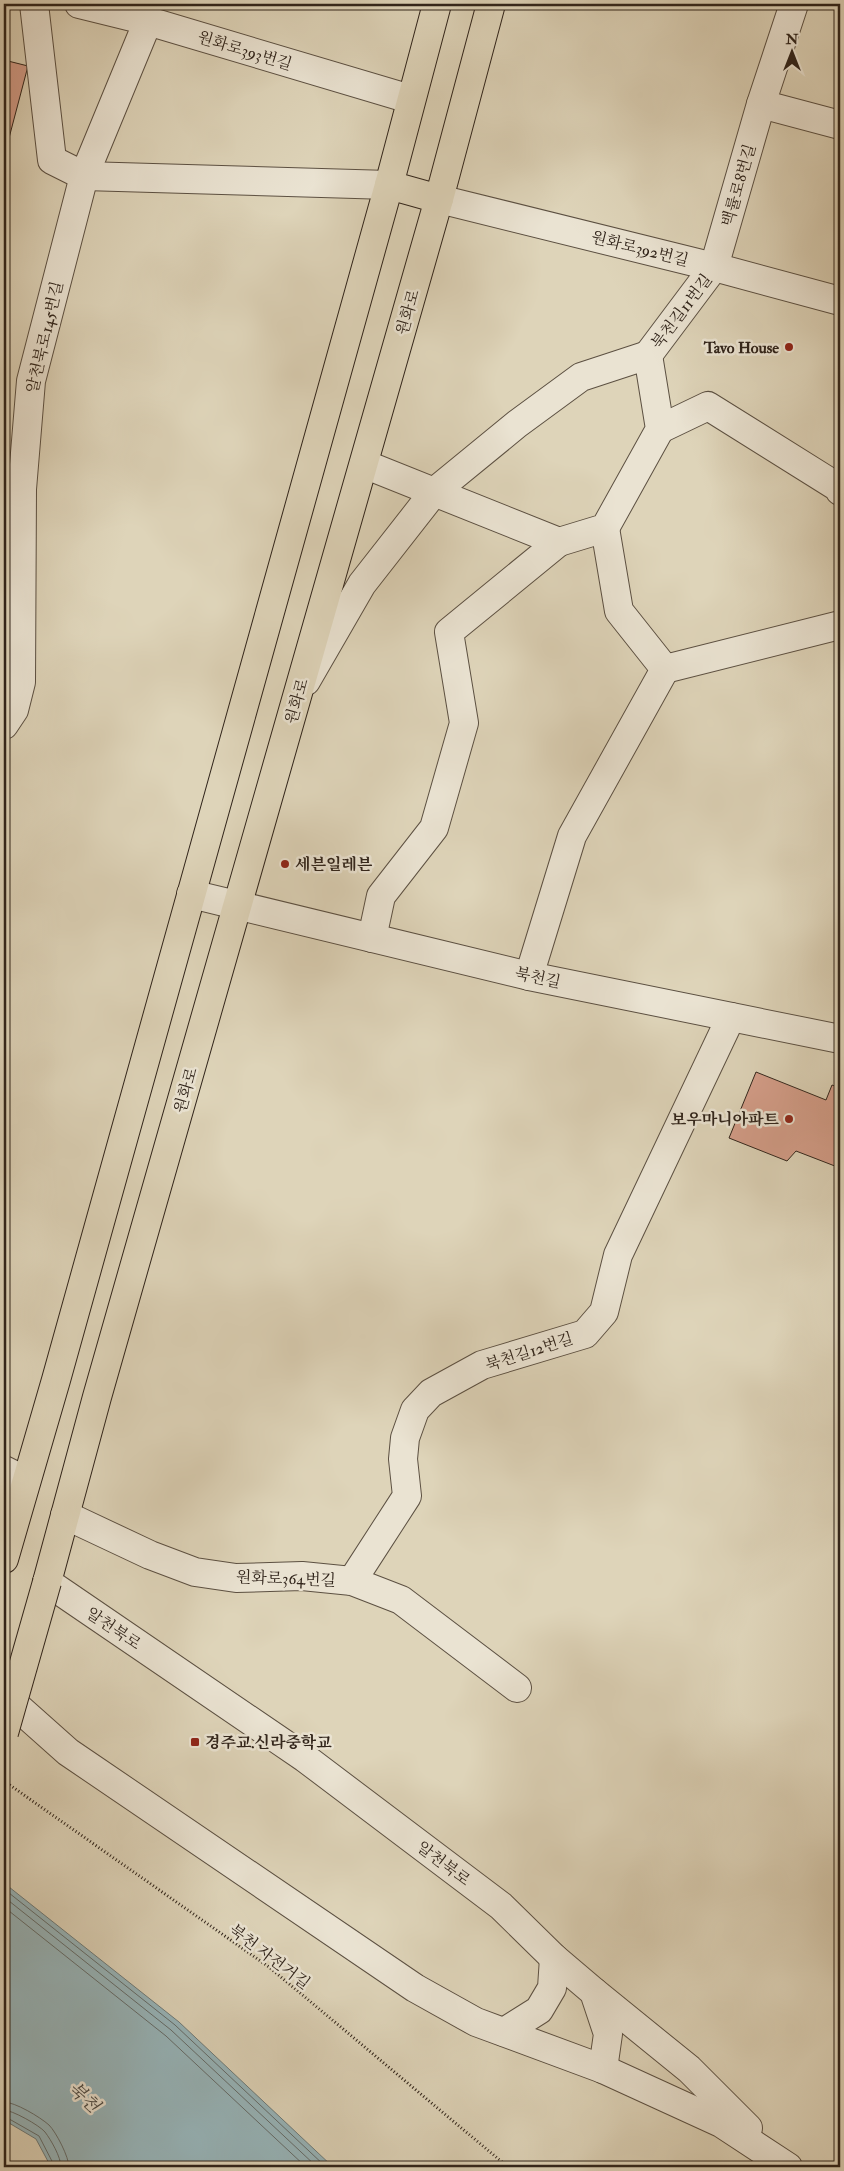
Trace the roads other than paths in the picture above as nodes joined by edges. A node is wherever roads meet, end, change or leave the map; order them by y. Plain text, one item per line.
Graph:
1 (34, 4) edge
2 (78, 4) edge
3 (437, 4) edge
4 (491, 4) edge
5 (794, 4) edge
6 (148, 21) junction
7 (410, 99) junction
8 (761, 104) junction
9 (840, 125) edge
10 (84, 176) junction
11 (389, 184) junction
12 (439, 199) junction
13 (714, 267) junction
14 (840, 301) edge
15 (648, 356) junction
16 (660, 429) junction
17 (364, 464) junction
18 (840, 491) edge
19 (434, 492) junction
20 (605, 528) junction
21 (559, 542) junction
22 (840, 625) edge
23 (665, 669) junction
24 (297, 698) junction
25 (4, 725) edge
26 (191, 894) junction
27 (237, 906) junction
28 (372, 938) junction
29 (529, 976) junction
30 (731, 1017) junction
31 (840, 1038) edge
32 (15, 1475) edge
33 (65, 1514) junction
34 (4, 1559) edge
35 (352, 1581) junction
36 (46, 1582) junction
37 (517, 1688) dead end
38 (4, 1695) edge
39 (4, 1733) edge
40 (554, 1958) junction
41 (594, 1992) junction
42 (504, 2032) junction
43 (604, 2069) junction
44 (787, 2167) edge

1 - 10 street
2 - 6 street, 원화로393번길
3 - 7 main road
4 - 12 main road, 원화로
5 - 8 street, 백률로8번길
6 - 7 street, 원화로393번길
6 - 10 street, 알천북로145번길
7 - 11 main road
8 - 9 street
8 - 13 street, 백률로8번길
10 - 11 street
10 - 25 street, 알천북로145번길
11 - 12 main road
11 - 26 main road
12 - 13 street, 원화로392번길
12 - 17 main road, 원화로
13 - 14 street, 원화로392번길
13 - 15 street, 북천길11번길
15 - 16 street
15 - 19 street
16 - 18 street
16 - 20 street
17 - 19 street
17 - 24 main road, 원화로
19 - 21 street
19 - 24 street
20 - 21 street
20 - 23 street
21 - 28 street
22 - 23 street
23 - 29 street
24 - 27 main road, 원화로
26 - 27 street, 북천길
26 - 32 main road
27 - 28 street, 북천길
27 - 33 main road, 원화로
28 - 29 street, 북천길
29 - 30 street, 북천길
30 - 31 street, 북천길
30 - 35 street, 북천길12번길
32 - 34 main road
33 - 35 street, 원화로364번길
33 - 36 main road, 원화로
35 - 37 street, 원화로364번길
36 - 39 main road, 원화로, bridge
36 - 40 street, 알천북로
38 - 42 street
40 - 41 street, 알천북로
40 - 42 street
41 - 43 street
41 - 44 street, 알천북로
42 - 43 street
43 - 44 street

